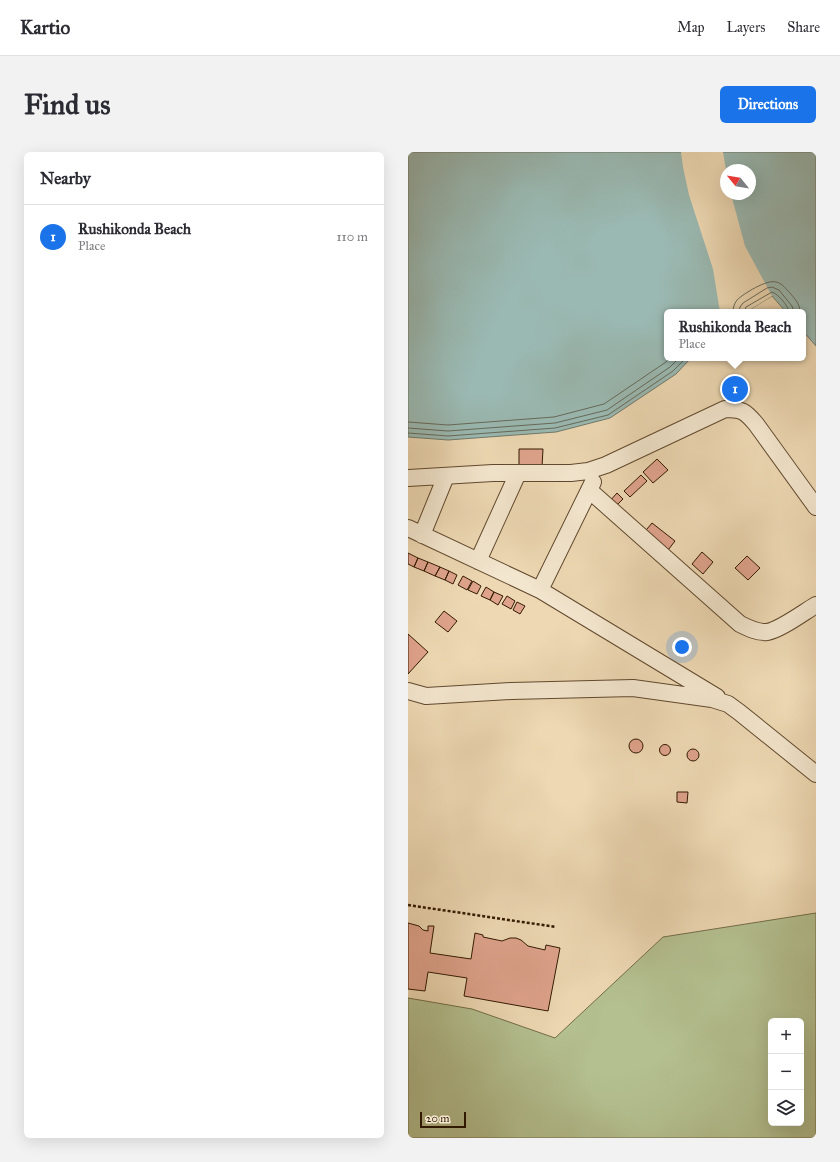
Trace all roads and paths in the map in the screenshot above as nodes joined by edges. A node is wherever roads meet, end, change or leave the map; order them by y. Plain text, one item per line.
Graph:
1 (600, 467) junction
2 (518, 473) junction
3 (446, 476) junction
4 (408, 478) edge
5 (589, 490) junction
6 (816, 507) edge
7 (415, 532) edge
8 (478, 561) junction
9 (540, 590) junction
10 (816, 604) edge
11 (408, 691) edge
12 (728, 704) junction
13 (816, 774) edge
14 (408, 905) edge
15 (556, 927) dead end

1 - 2 street
1 - 5 street
1 - 6 street
2 - 3 street
2 - 8 street
3 - 4 street
3 - 7 street
5 - 9 street
5 - 10 street
7 - 8 street
8 - 9 street
9 - 12 street
11 - 12 street
12 - 13 street
14 - 15 path

